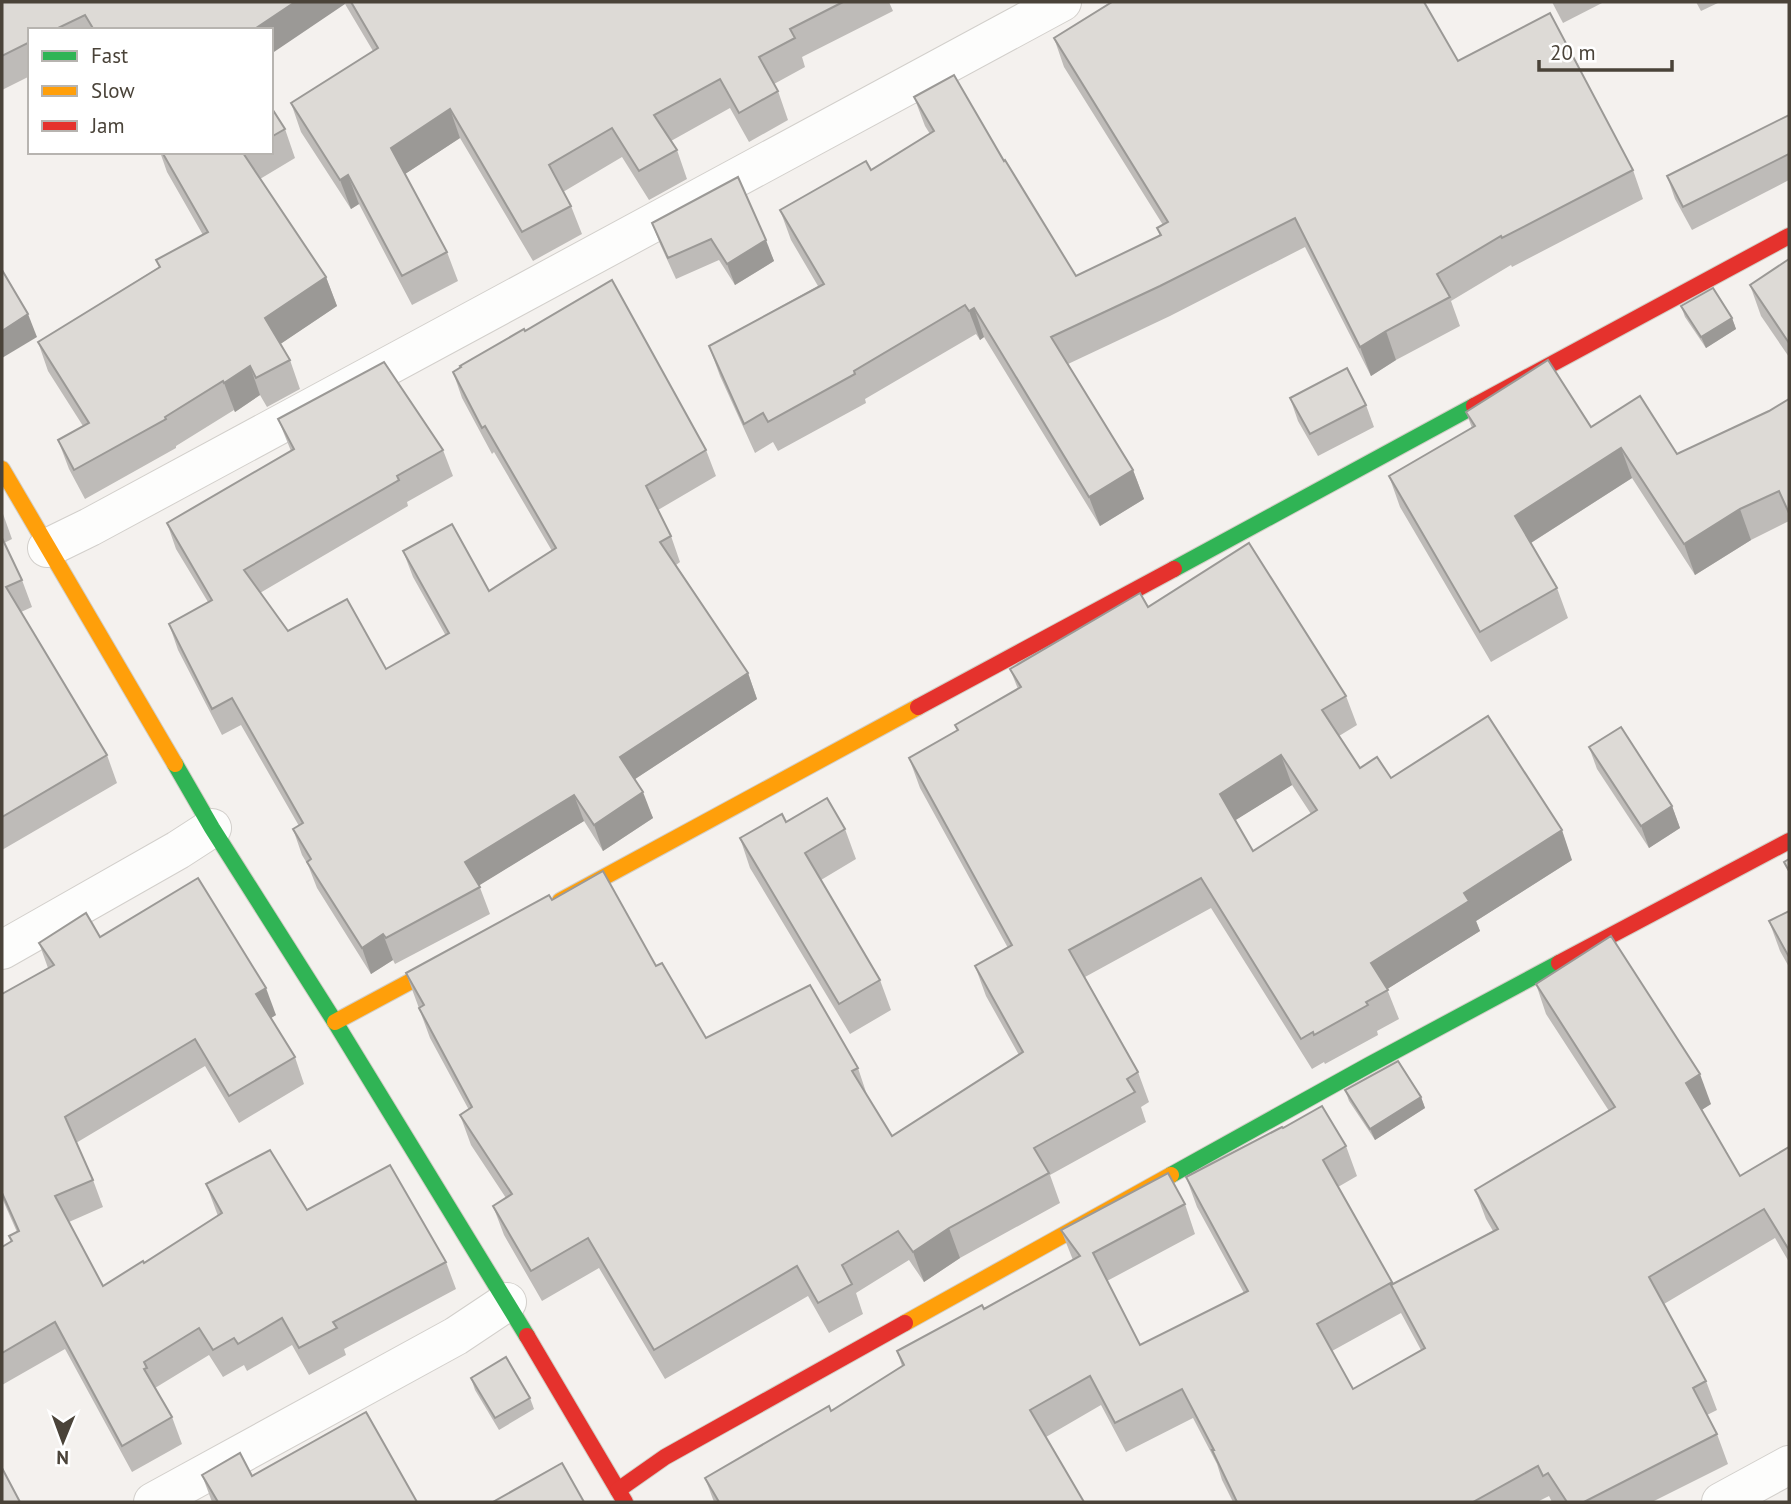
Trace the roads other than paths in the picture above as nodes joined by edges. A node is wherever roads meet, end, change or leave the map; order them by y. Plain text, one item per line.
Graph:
1 (1062, 2) edge
2 (1789, 236) edge
3 (2, 469) edge
4 (47, 548) junction
5 (212, 828) junction
6 (1789, 841) edge
7 (542, 911) edge
8 (2, 950) edge
9 (469, 951) edge
10 (335, 1022) junction
11 (508, 1302) junction
12 (1789, 1465) edge
13 (622, 1496) edge
14 (153, 1502) edge
15 (1721, 1502) edge

1 - 4 street
2 - 7 street
3 - 4 street
4 - 5 street
5 - 8 street
5 - 10 street
6 - 13 street
9 - 10 street
10 - 11 street
11 - 13 street
11 - 14 street
12 - 15 street

